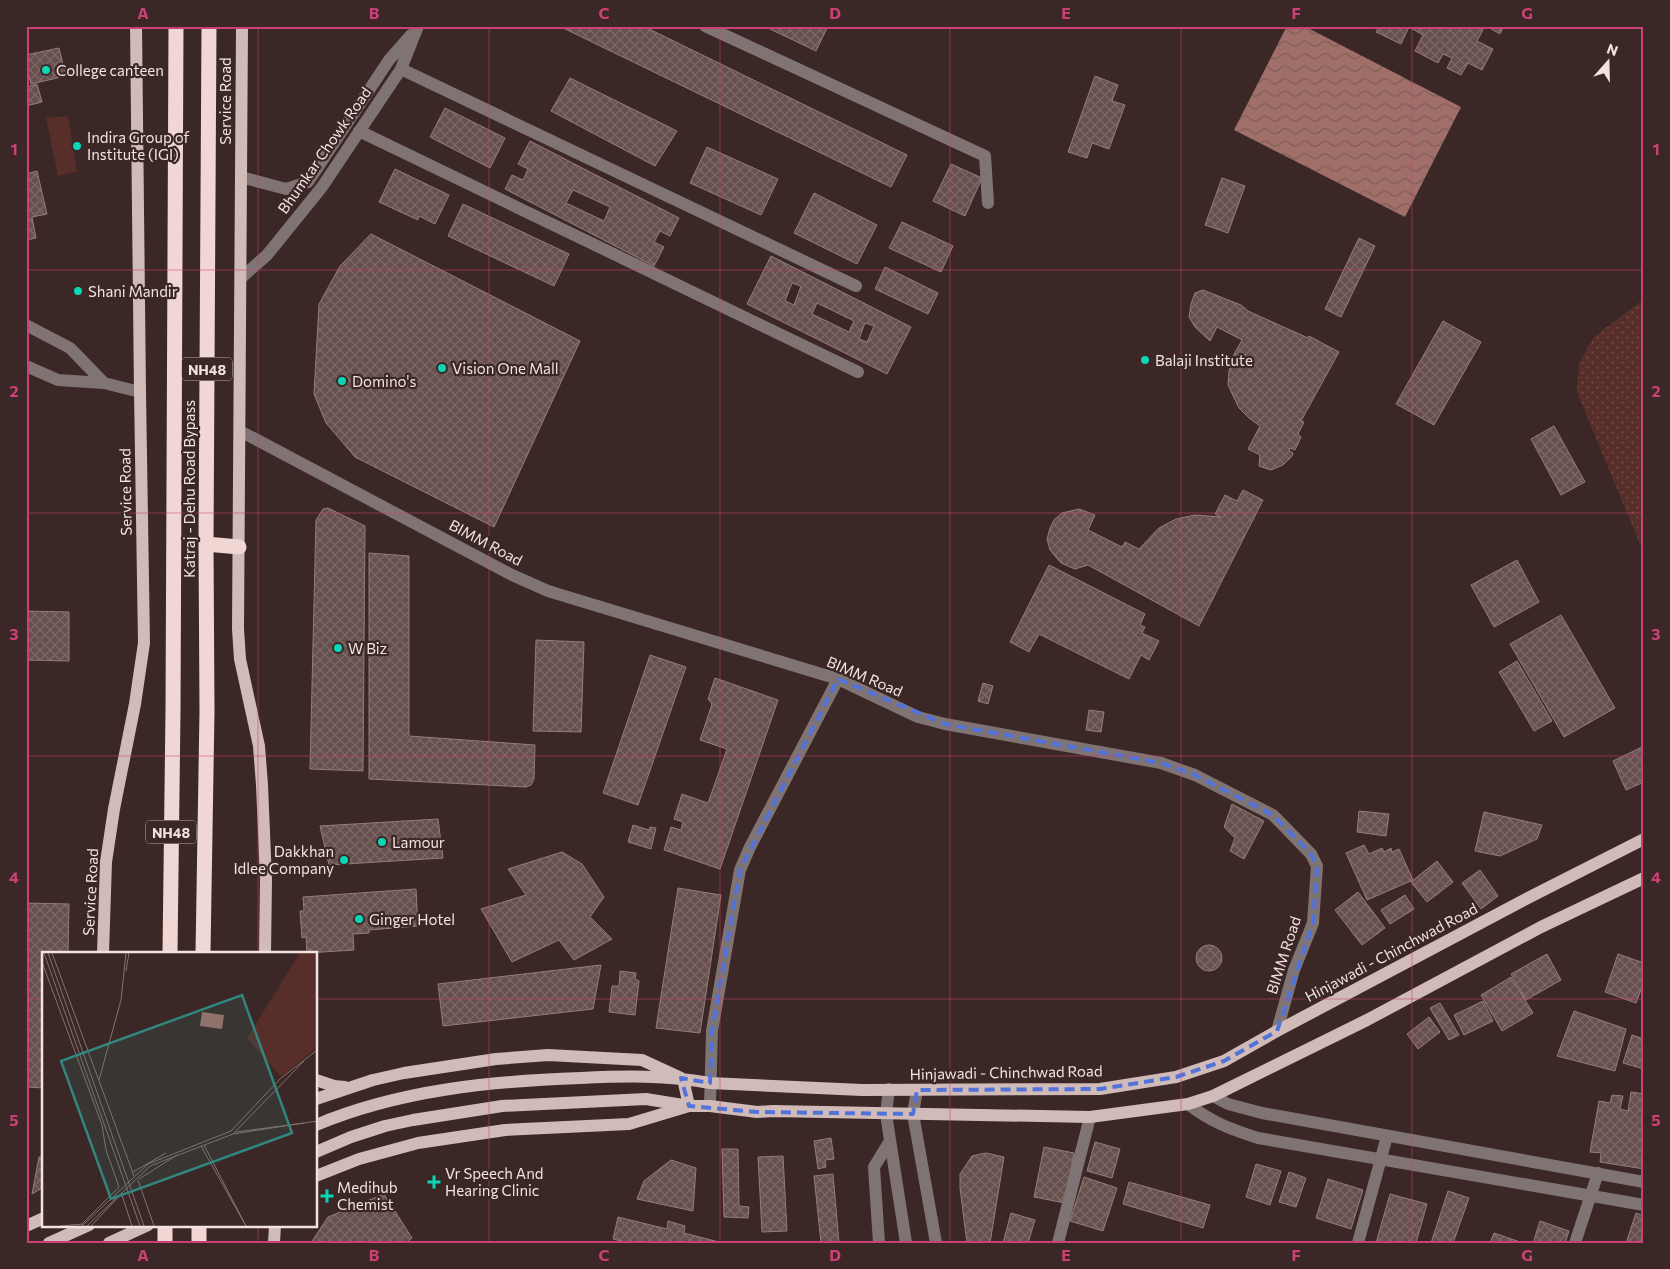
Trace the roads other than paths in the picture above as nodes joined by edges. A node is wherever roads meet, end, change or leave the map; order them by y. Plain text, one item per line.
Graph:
1 (136, 26) edge
2 (176, 26) edge
3 (209, 26) edge
4 (242, 26) edge
5 (705, 26) edge
6 (417, 28) edge
7 (401, 69) junction
8 (359, 131) junction
9 (241, 176) junction
10 (308, 182) junction
11 (322, 187) junction
12 (988, 203) dead end
13 (240, 278) junction
14 (856, 286) dead end
15 (26, 325) edge
16 (26, 366) edge
17 (858, 372) dead end
18 (104, 382) junction
19 (140, 392) junction
20 (240, 432) junction
21 (206, 544) junction
22 (239, 547) junction
23 (838, 679) junction
24 (1644, 839) edge
25 (1644, 878) edge
26 (103, 952) edge
27 (170, 952) edge
28 (204, 952) edge
29 (265, 952) edge
30 (1277, 1031) junction
31 (681, 1078) junction
32 (318, 1081) edge
33 (710, 1083) junction
34 (351, 1087) junction
35 (888, 1089) junction
36 (917, 1090) junction
37 (1213, 1096) junction
38 (318, 1098) edge
39 (1188, 1104) junction
40 (689, 1106) junction
41 (710, 1106) junction
42 (886, 1114) junction
43 (913, 1114) junction
44 (1090, 1117) junction
45 (318, 1125) edge
46 (1387, 1136) junction
47 (890, 1141) junction
48 (318, 1151) edge
49 (1381, 1158) junction
50 (1598, 1173) junction
51 (318, 1175) edge
52 (1644, 1182) edge
53 (1591, 1195) junction
54 (1644, 1205) edge
55 (42, 1219) edge
56 (26, 1226) edge
57 (87, 1226) edge
58 (199, 1226) edge
59 (275, 1226) edge
60 (142, 1228) edge
61 (49, 1243) edge
62 (109, 1243) edge
63 (126, 1243) edge
64 (199, 1243) edge
65 (274, 1243) edge
66 (879, 1243) edge
67 (906, 1243) edge
68 (936, 1243) edge
69 (1058, 1243) edge
70 (1358, 1243) edge
71 (1575, 1243) edge

1 - 19 main road, Service Road
2 - 27 highway, Katraj - Dehu Road Bypass / NH48
3 - 21 highway, Katraj - Dehu Road Bypass / NH48
4 - 9 main road, Service Road
5 - 12 street
6 - 7 street, Bhumkar Chowk Road
6 - 10 street, Bhumkar Chowk Road
7 - 8 street, Bhumkar Chowk Road
7 - 14 street
8 - 11 street, Bhumkar Chowk Road
8 - 17 street
9 - 10 street, Bhumkar Chowk Road
9 - 13 main road, Service Road
10 - 11 street
11 - 13 street, Bhumkar Chowk Road
13 - 20 main road, Service Road
15 - 18 street
16 - 18 street
18 - 19 street
19 - 26 main road, Service Road
20 - 22 main road, Service Road
20 - 23 street, BIMM Road
21 - 22 highway
21 - 28 highway, Katraj - Dehu Road Bypass / NH48
22 - 29 main road, Service Road
23 - 30 street, BIMM Road
23 - 33 street
24 - 30 main road, Hinjawadi - Chinchwad Road
25 - 37 main road
30 - 36 main road, Hinjawadi - Chinchwad Road
31 - 33 main road, Hinjawadi - Chinchwad Road
31 - 34 main road
31 - 40 main road
31 - 45 main road, Hinjawadi - Chinchwad Road
32 - 34 main road
33 - 35 main road, Hinjawadi - Chinchwad Road
33 - 41 street
34 - 38 main road
35 - 36 main road, Hinjawadi - Chinchwad Road
35 - 42 street
36 - 43 street
37 - 39 main road
37 - 46 street
39 - 44 main road
39 - 49 street
40 - 41 main road
40 - 48 main road
40 - 51 main road
41 - 42 main road
42 - 43 main road
42 - 47 street
43 - 44 main road
43 - 68 street
44 - 69 street
46 - 49 street
46 - 50 street
47 - 66 street
47 - 67 street
49 - 53 street
49 - 70 street
50 - 52 street
50 - 53 street
53 - 54 street
53 - 71 street
55 - 56 main road
57 - 61 main road
58 - 64 highway
59 - 65 main road
60 - 62 main road
60 - 63 main road

